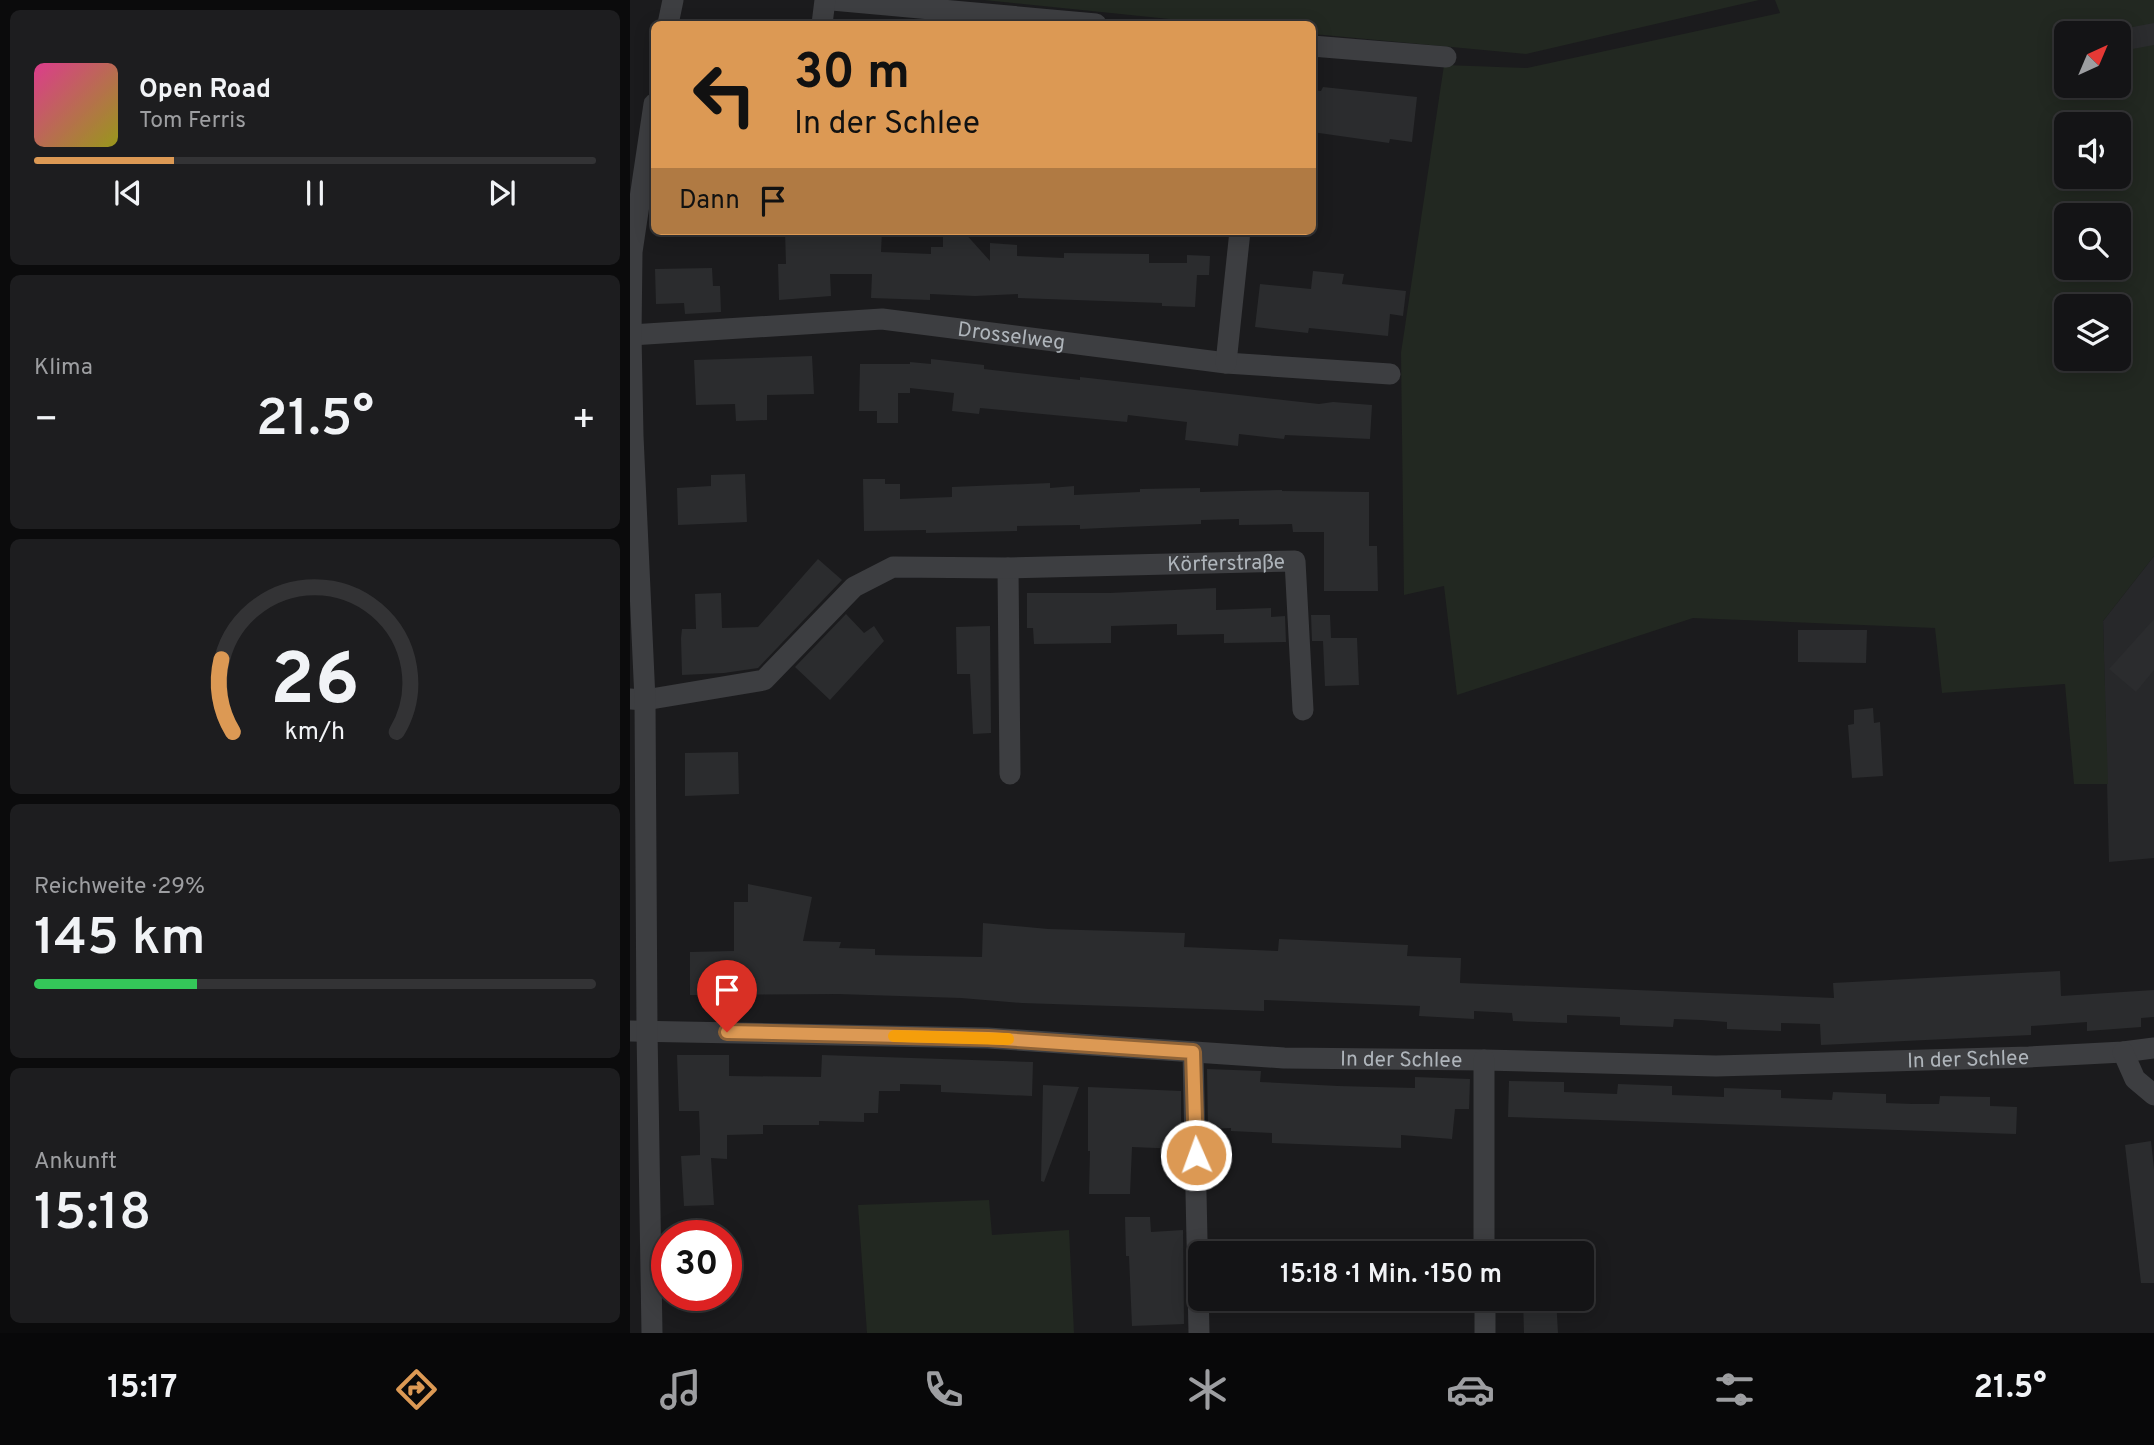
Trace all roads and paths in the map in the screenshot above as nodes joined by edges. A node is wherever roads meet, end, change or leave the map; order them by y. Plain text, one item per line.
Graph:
1 (673, 0) edge
2 (825, 0) edge
3 (832, 0) edge
4 (933, 17) edge
5 (669, 21) edge
6 (822, 21) edge
7 (1026, 21) edge
8 (1316, 46) edge
9 (1446, 57) dead end
10 (651, 123) edge
11 (1240, 235) edge
12 (631, 252) edge
13 (631, 335) edge
14 (1226, 363) junction
15 (1390, 374) dead end
16 (1008, 568) junction
17 (638, 699) edge
18 (1303, 710) dead end
19 (1010, 774) dead end
20 (638, 1030) edge
21 (2154, 1048) edge
22 (1193, 1052) junction
23 (2123, 1052) junction
24 (1484, 1060) junction
25 (2154, 1095) edge
26 (1484, 1241) edge
27 (1485, 1311) edge
28 (652, 1333) edge
29 (1199, 1333) edge
30 (1485, 1333) edge

1 - 5 street
2 - 6 street
3 - 4 street
4 - 7 street
8 - 9 street
10 - 12 street
11 - 14 street
12 - 13 street
13 - 14 street, Drosselweg
13 - 17 street
14 - 15 street, Drosselweg
16 - 17 street, Körferstraße
16 - 18 street, Körferstraße
16 - 19 street
17 - 20 street
20 - 22 street, In der Schlee
20 - 28 street
21 - 23 street, In der Schlee
22 - 24 street, In der Schlee
22 - 29 street
23 - 24 street, In der Schlee
23 - 25 street
24 - 26 street
27 - 30 street

